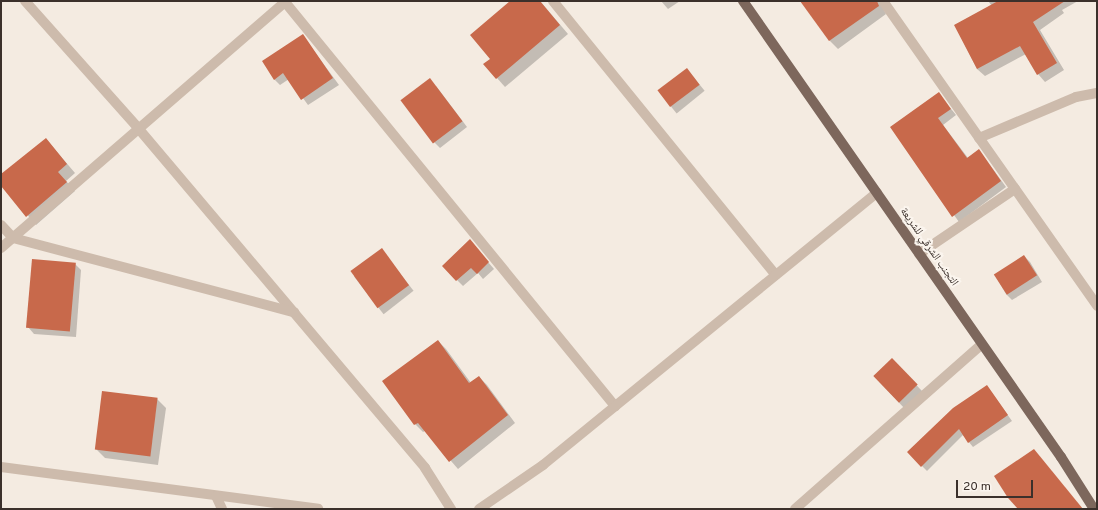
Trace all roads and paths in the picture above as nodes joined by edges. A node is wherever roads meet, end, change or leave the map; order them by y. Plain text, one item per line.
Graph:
1 (25, 1) edge
2 (286, 1) edge
3 (553, 1) edge
4 (743, 1) edge
5 (883, 1) edge
6 (1097, 93) edge
7 (138, 128) junction
8 (979, 138) junction
9 (1015, 189) junction
10 (877, 193) junction
11 (1, 225) edge
12 (13, 238) junction
13 (1, 248) edge
14 (919, 254) junction
15 (776, 275) junction
16 (1097, 306) edge
17 (294, 312) junction
18 (982, 344) junction
19 (615, 406) junction
20 (1, 467) edge
21 (216, 496) junction
22 (222, 509) edge
23 (318, 509) edge
24 (450, 509) edge
25 (479, 509) edge
26 (796, 509) edge
27 (1094, 509) edge

1 - 7 street
2 - 7 street
2 - 19 street
3 - 15 street
4 - 10 main road, التجنب الشرقي للشريعة
5 - 8 street
6 - 8 street
7 - 12 street
7 - 17 street
8 - 9 street
9 - 14 street
9 - 16 street
10 - 14 main road, التجنب الشرقي للشريعة
10 - 15 street
11 - 12 street
12 - 13 street
12 - 17 street
14 - 18 main road, التجنب الشرقي للشريعة
15 - 19 street
17 - 24 street
18 - 26 street
18 - 27 main road, التجنب الشرقي للشريعة
19 - 25 street
20 - 21 street
21 - 22 street
21 - 23 street

